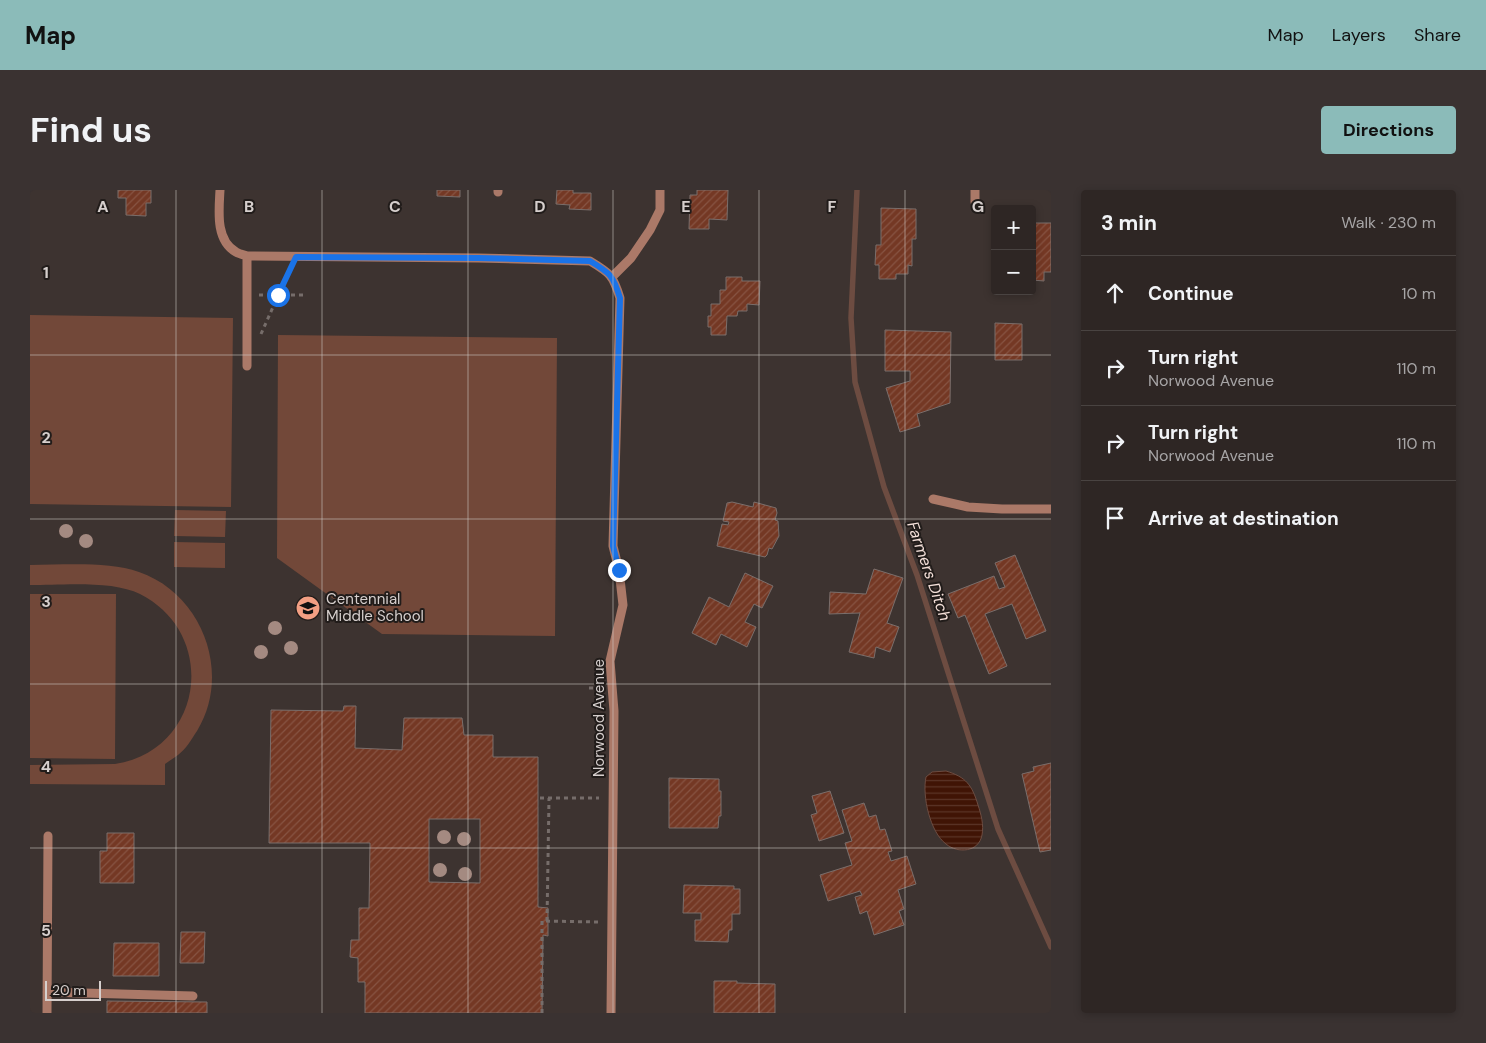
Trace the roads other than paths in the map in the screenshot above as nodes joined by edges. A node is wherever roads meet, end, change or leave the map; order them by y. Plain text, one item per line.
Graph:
1 (220, 190) edge
2 (660, 190) edge
3 (975, 190) edge
4 (975, 202) dead end
5 (247, 256) junction
6 (612, 276) junction
7 (247, 366) dead end
8 (933, 499) dead end
9 (1051, 510) edge
10 (48, 836) dead end
11 (47, 992) junction
12 (193, 996) dead end
13 (47, 1013) edge
14 (611, 1013) edge

1 - 5 street
2 - 6 street
3 - 4 street
5 - 6 street
5 - 7 street
6 - 14 street, Norwood Avenue
8 - 9 street
10 - 11 street
11 - 12 street
11 - 13 street

